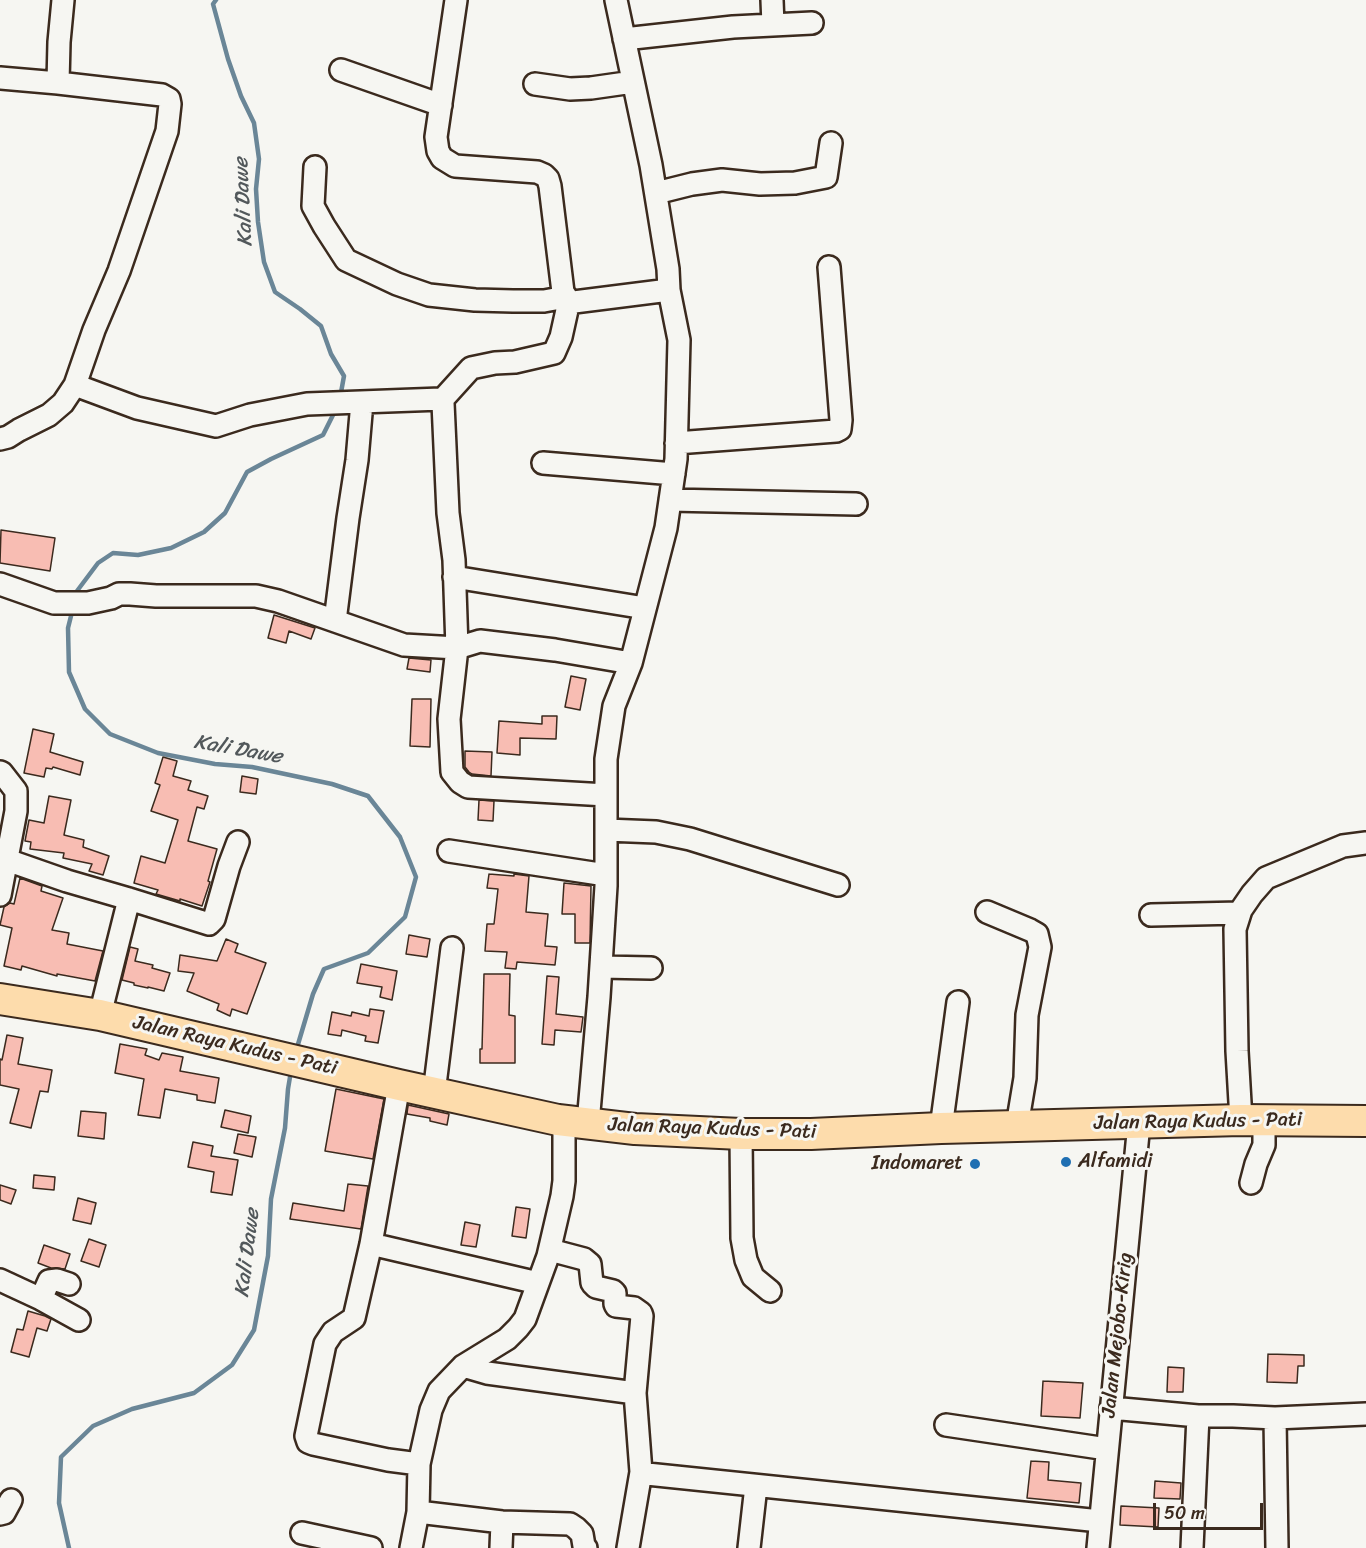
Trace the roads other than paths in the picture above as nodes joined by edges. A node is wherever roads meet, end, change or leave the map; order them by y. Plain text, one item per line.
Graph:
1 (63, 0) edge
2 (456, 0) edge
3 (616, 0) edge
4 (772, 0) edge
5 (812, 23) dead end
6 (773, 25) junction
7 (624, 39) junction
8 (341, 70) dead end
9 (0, 78) edge
10 (633, 82) junction
11 (58, 83) junction
12 (535, 84) dead end
13 (441, 105) junction
14 (831, 143) dead end
15 (315, 167) dead end
16 (656, 193) junction
17 (829, 267) dead end
18 (669, 290) junction
19 (567, 299) junction
20 (75, 385) junction
21 (442, 400) junction
22 (362, 402) junction
23 (0, 440) edge
24 (676, 443) junction
25 (543, 463) dead end
26 (674, 474) junction
27 (670, 500) junction
28 (856, 504) dead end
29 (454, 577) junction
30 (0, 584) edge
31 (645, 608) junction
32 (335, 621) junction
33 (457, 648) junction
34 (631, 663) junction
35 (0, 772) edge
36 (606, 795) junction
37 (606, 830) junction
38 (238, 842) dead end
39 (1366, 843) edge
40 (449, 850) dead end
41 (7, 860) junction
42 (606, 875) junction
43 (838, 885) dead end
44 (0, 895) edge
45 (129, 899) junction
46 (987, 912) dead end
47 (1240, 913) junction
48 (1151, 915) dead end
49 (452, 948) dead end
50 (601, 967) junction
51 (651, 968) dead end
52 (0, 999) edge
53 (958, 1002) dead end
54 (100, 1015) junction
55 (399, 1085) junction
56 (434, 1093) junction
57 (1253, 1120) junction
58 (1366, 1120) edge
59 (576, 1122) junction
60 (1139, 1123) junction
61 (1017, 1126) junction
62 (941, 1128) junction
63 (741, 1134) junction
64 (1251, 1183) dead end
65 (371, 1244) junction
66 (550, 1250) junction
67 (0, 1280) edge
68 (538, 1283) junction
69 (69, 1284) dead end
70 (770, 1291) dead end
71 (41, 1299) junction
72 (79, 1320) dead end
73 (463, 1366) junction
74 (635, 1393) junction
75 (1111, 1408) junction
76 (1366, 1414) edge
77 (1198, 1416) junction
78 (1275, 1418) junction
79 (946, 1425) dead end
80 (1107, 1449) junction
81 (419, 1464) junction
82 (641, 1472) junction
83 (756, 1486) junction
84 (418, 1512) junction
85 (1100, 1521) junction
86 (502, 1522) junction
87 (302, 1533) dead end
88 (371, 1548) edge
89 (411, 1548) edge
90 (501, 1548) edge
91 (585, 1548) edge
92 (628, 1548) edge
93 (749, 1548) edge
94 (1098, 1548) edge
95 (1192, 1548) edge
96 (1277, 1548) edge

1 - 11 street
2 - 13 street
3 - 7 street
4 - 6 street
5 - 6 street
6 - 7 street
7 - 10 street
8 - 13 street
9 - 11 street
10 - 12 street
10 - 16 street
11 - 20 street
13 - 19 street
14 - 16 street
15 - 19 street
16 - 18 street
17 - 24 street
18 - 19 street
18 - 24 street
19 - 21 street
20 - 22 street
20 - 23 street
21 - 22 street
21 - 29 street
22 - 32 street
24 - 26 street
25 - 26 street
26 - 27 street
27 - 28 street
27 - 31 street
29 - 31 street
29 - 33 street
30 - 32 street
31 - 34 street
32 - 33 street
33 - 34 street
33 - 36 street
34 - 36 street
35 - 41 street
36 - 37 street
37 - 42 street
37 - 43 street
38 - 45 street
39 - 47 street
40 - 42 street
41 - 44 street
41 - 45 street
42 - 50 street
45 - 54 street
46 - 61 street
47 - 48 street
47 - 57 street
49 - 56 street
50 - 51 street
50 - 59 street
52 - 54 highway, Jalan Raya Kudus - Pati
53 - 62 street
54 - 55 highway, Jalan Raya Kudus - Pati
55 - 56 highway, Jalan Raya Kudus - Pati
55 - 65 street
56 - 59 highway, Jalan Raya Kudus - Pati
57 - 58 highway, Jalan Raya Kudus - Pati
57 - 60 highway, Jalan Raya Kudus - Pati
57 - 64 street
59 - 63 highway, Jalan Raya Kudus - Pati
59 - 66 street
60 - 61 highway, Jalan Raya Kudus - Pati
60 - 75 street, Jalan Mejobo-Kirig
61 - 62 highway, Jalan Raya Kudus - Pati
62 - 63 highway, Jalan Raya Kudus - Pati
63 - 70 street
65 - 68 street
65 - 81 street
66 - 68 street
66 - 74 street
67 - 71 street
68 - 73 street
69 - 71 street
71 - 72 street
73 - 74 street
73 - 81 street
74 - 82 street
75 - 77 street
75 - 80 street, Jalan Mejobo-Kirig
76 - 78 street
77 - 78 street
77 - 95 street
78 - 96 street
79 - 80 street
80 - 85 street, Jalan Mejobo-Kirig
81 - 84 street
82 - 83 street
82 - 92 street
83 - 85 street
83 - 93 street
84 - 86 street
84 - 89 street
85 - 94 street, Jalan Mejobo-Kirig
86 - 90 street
86 - 91 street
87 - 88 street

